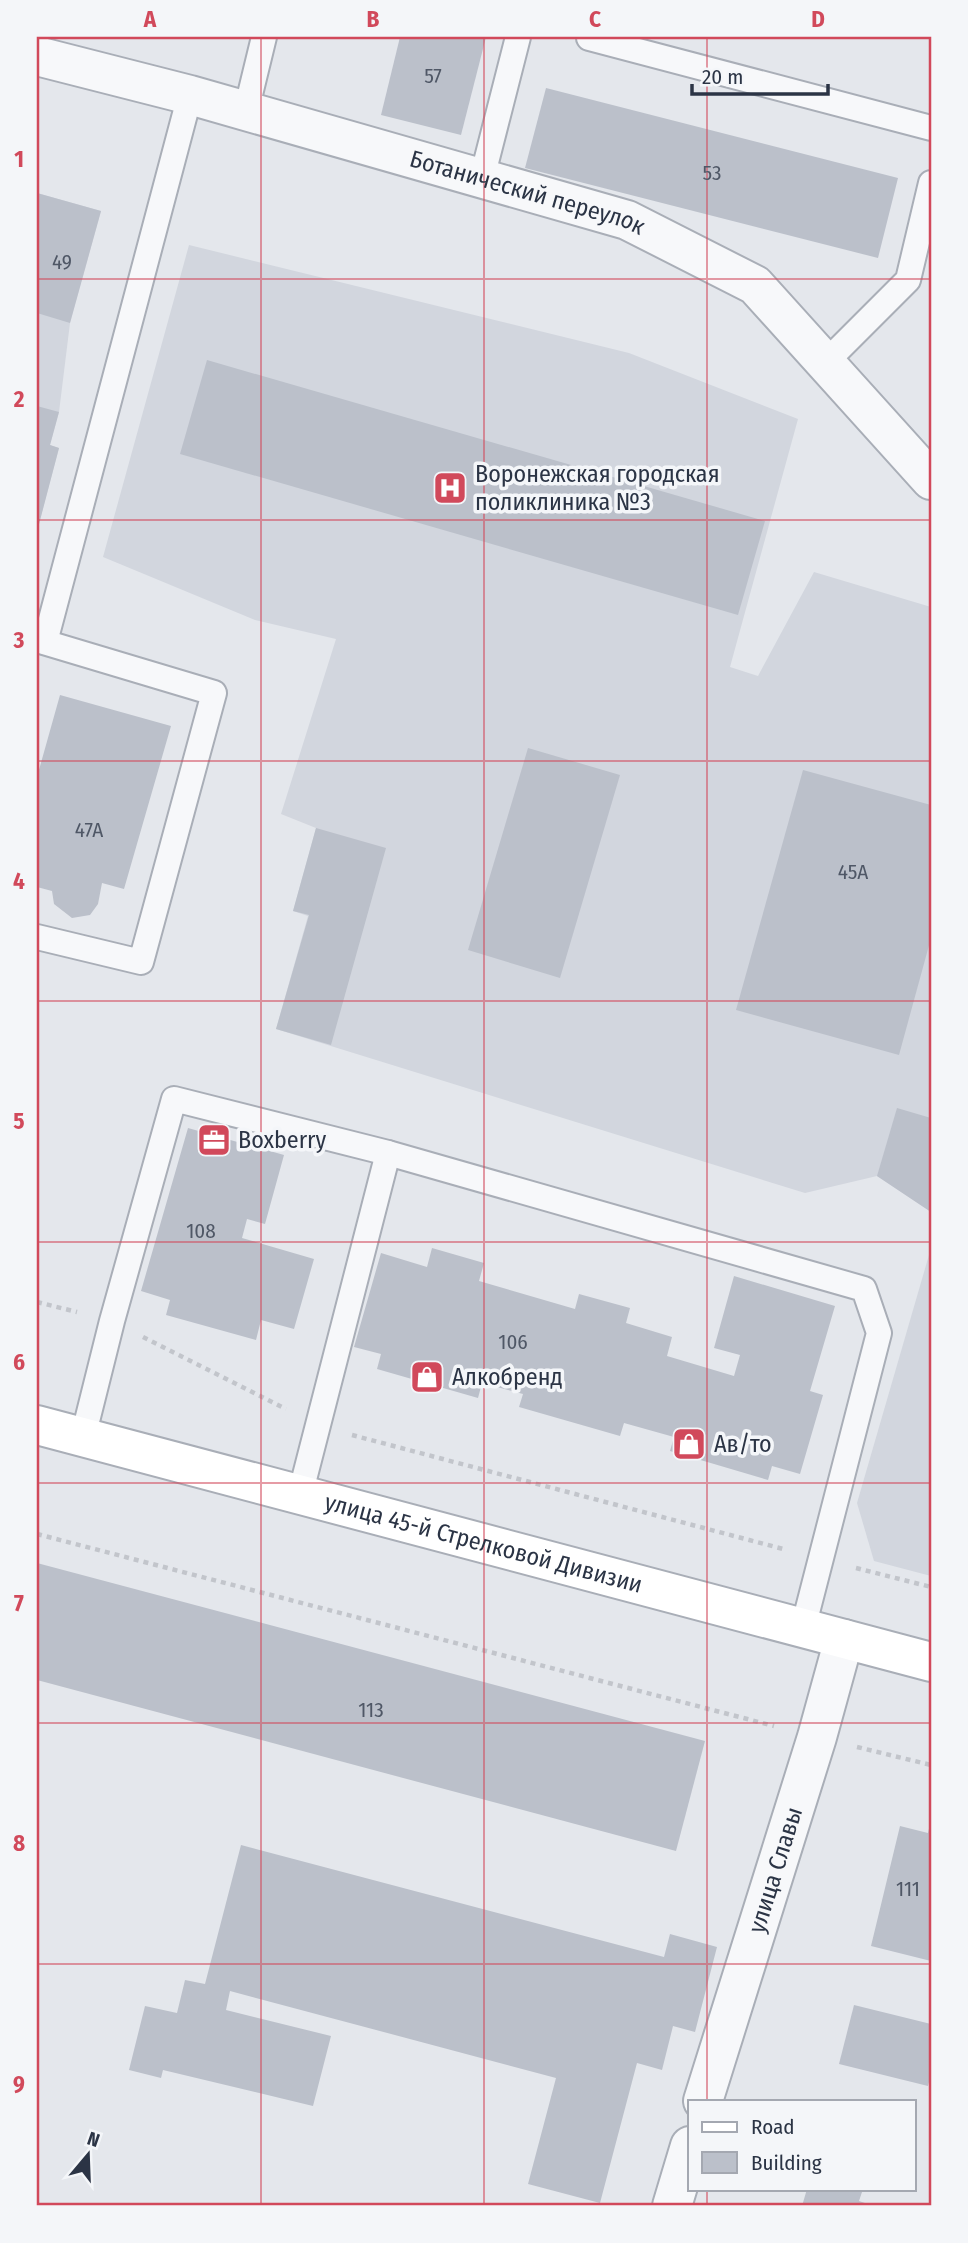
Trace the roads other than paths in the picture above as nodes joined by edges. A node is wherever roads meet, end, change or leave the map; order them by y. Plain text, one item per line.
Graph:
1 (264, 37) edge
2 (518, 37) edge
3 (589, 38) edge
4 (37, 56) edge
5 (190, 95) junction
6 (246, 111) junction
7 (931, 128) edge
8 (482, 178) junction
9 (931, 183) edge
10 (825, 363) junction
11 (931, 480) edge
12 (41, 641) edge
13 (37, 937) edge
14 (388, 1153) junction
15 (37, 1425) edge
16 (83, 1437) junction
17 (300, 1495) junction
18 (803, 1628) junction
19 (844, 1639) junction
20 (931, 1662) edge
21 (703, 2100) edge
22 (688, 2153) edge
23 (672, 2206) edge

1 - 6 lane
2 - 8 lane
3 - 7 lane
4 - 5 street, Ботанический переулок
5 - 6 street, Ботанический переулок
5 - 12 lane
6 - 8 street, Ботанический переулок
8 - 10 street, Ботанический переулок
9 - 10 lane
10 - 11 street, Ботанический переулок
12 - 13 lane
14 - 16 lane
14 - 17 lane
14 - 18 lane
15 - 16 main road, улица 45-й Стрелковой Дивизии
16 - 17 main road, улица 45-й Стрелковой Дивизии
17 - 18 main road, улица 45-й Стрелковой Дивизии
18 - 19 main road, улица 45-й Стрелковой Дивизии
19 - 20 main road, улица 45-й Стрелковой Дивизии
19 - 21 street, улица Славы
22 - 23 street

